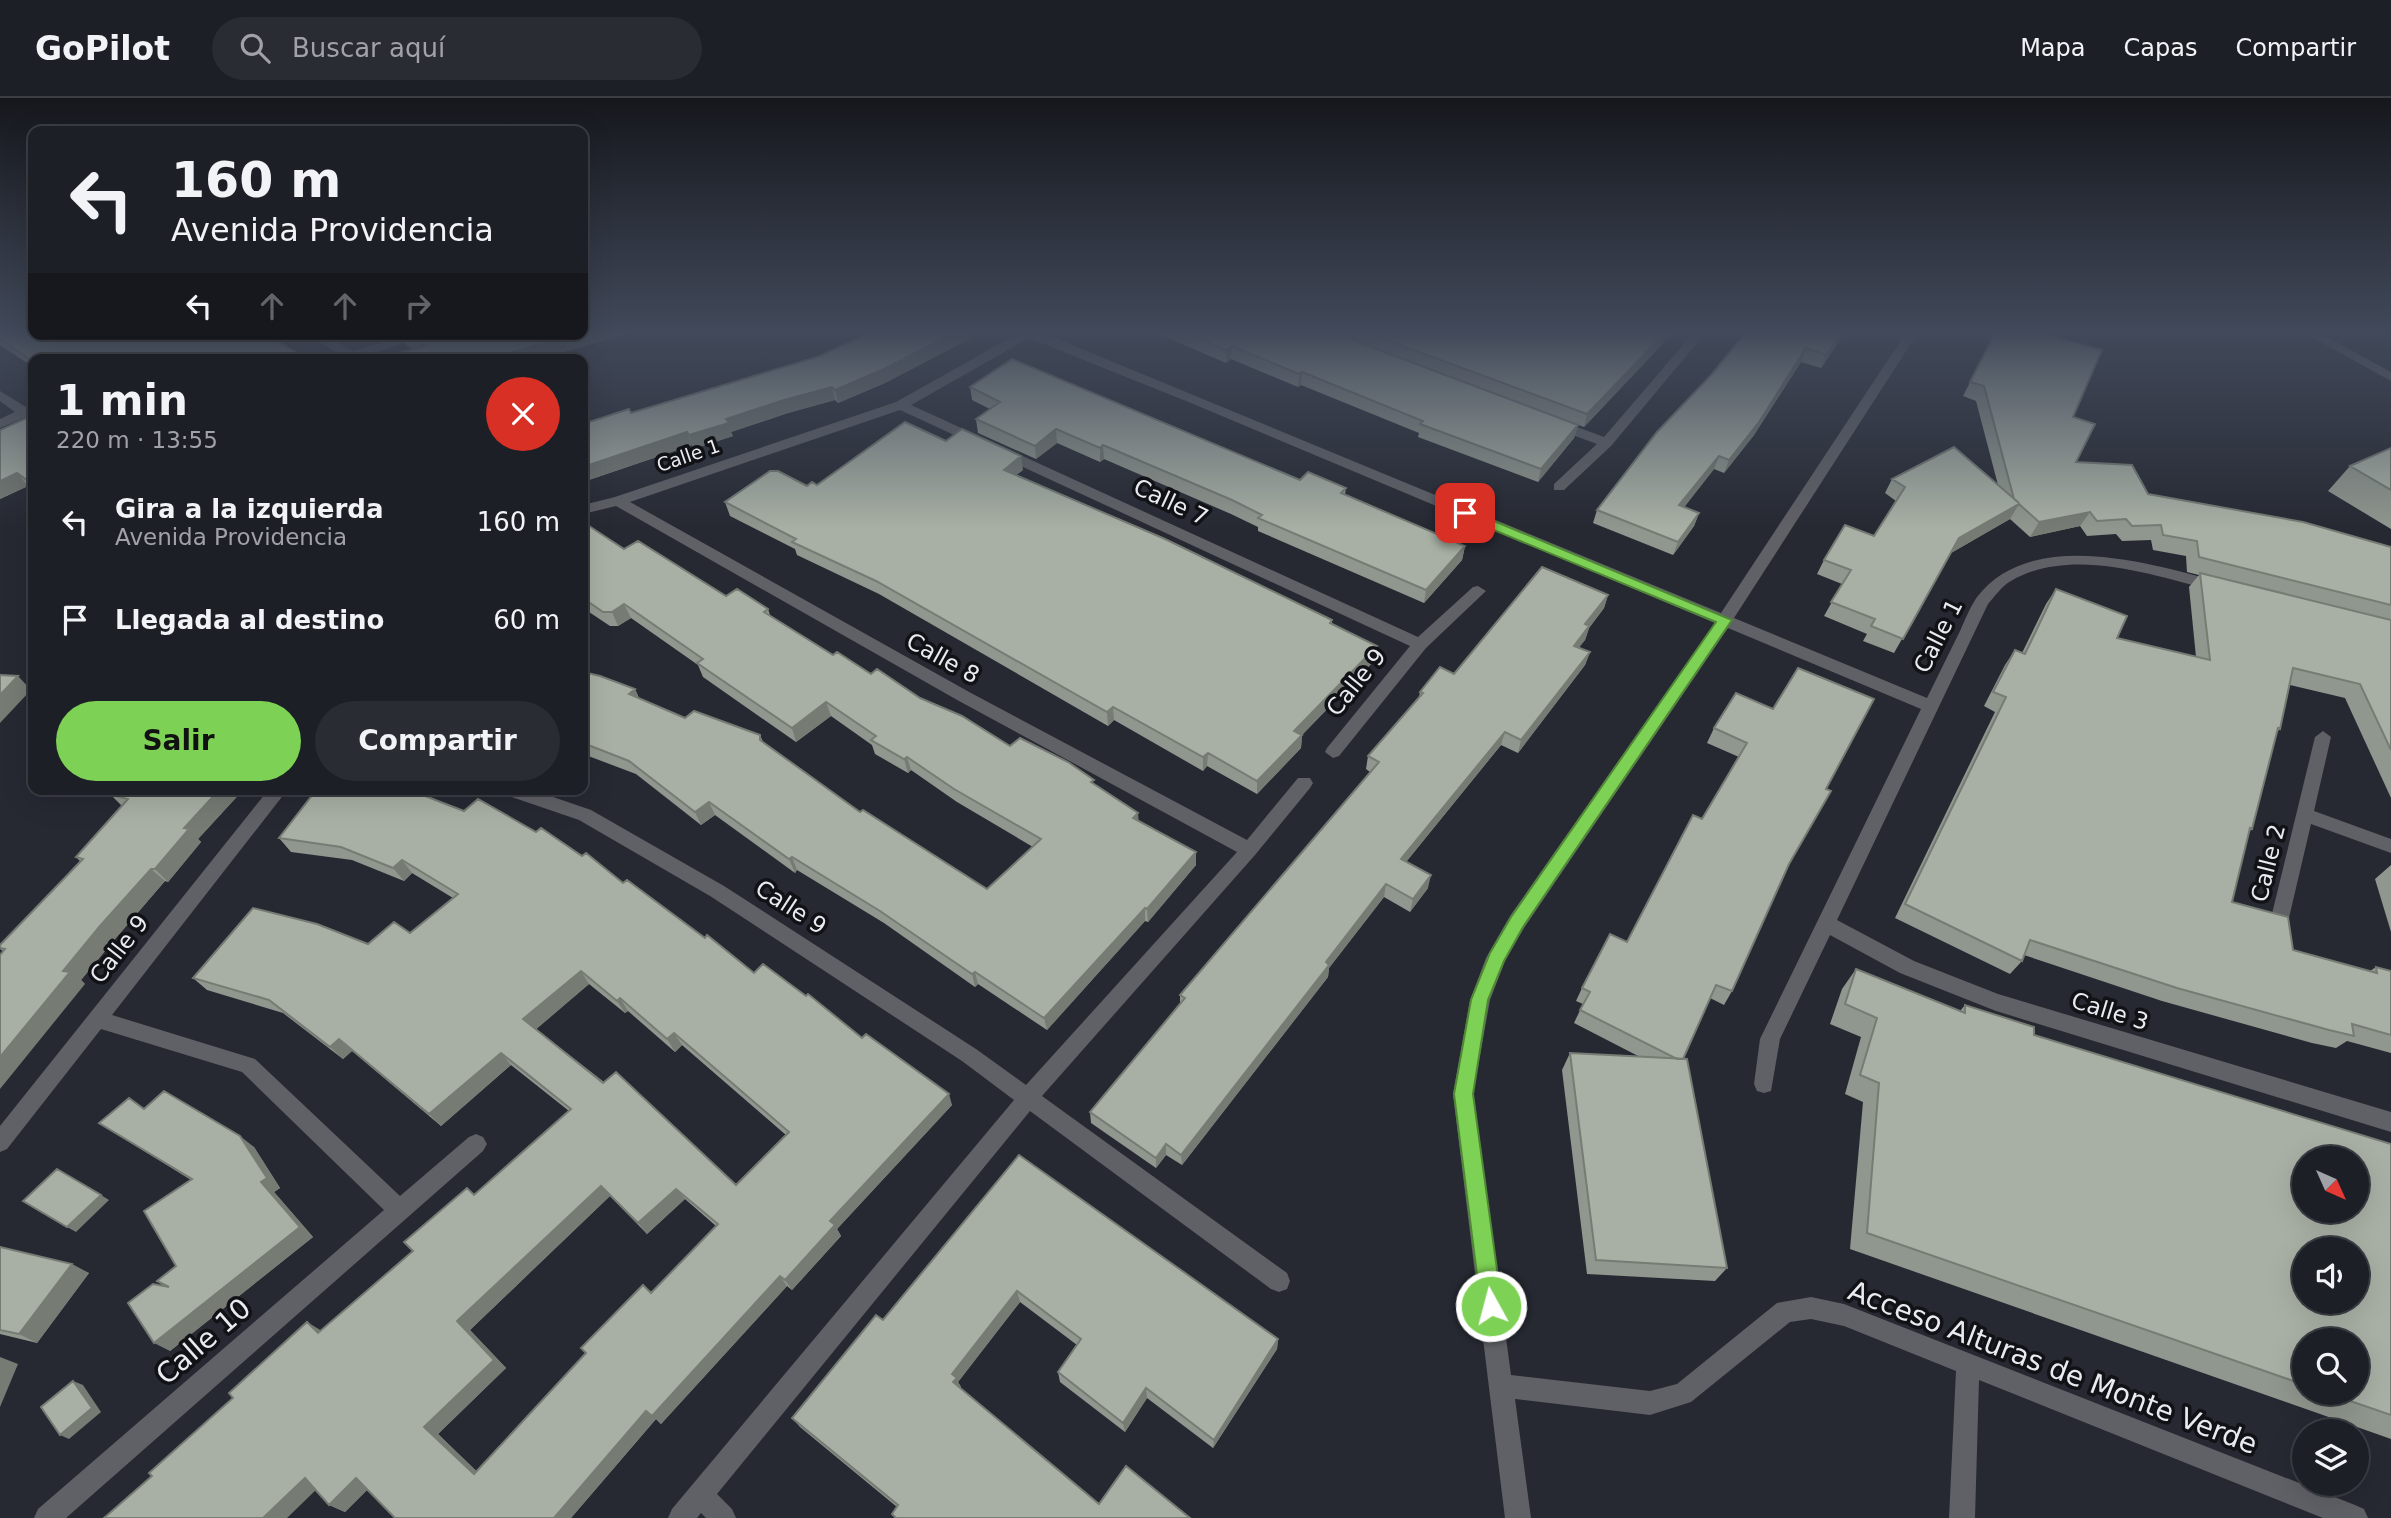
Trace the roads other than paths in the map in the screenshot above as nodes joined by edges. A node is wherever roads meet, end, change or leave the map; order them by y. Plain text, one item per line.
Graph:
1 (2, 397) edge
2 (914, 397) edge
3 (1186, 397) edge
4 (1645, 397) edge
5 (1870, 397) edge
6 (901, 405) junction
7 (28, 410) edge
8 (28, 411) edge
9 (1546, 420) edge
10 (0, 424) edge
11 (1606, 443) junction
12 (1559, 487) dead end
13 (618, 501) junction
14 (588, 508) edge
15 (2231, 590) edge
16 (1478, 591) dead end
17 (1725, 620) junction
18 (1420, 644) junction
19 (1928, 706) junction
20 (2323, 737) dead end
21 (1333, 752) dead end
22 (1304, 783) dead end
23 (274, 795) edge
24 (527, 795) edge
25 (2305, 815) junction
26 (2391, 846) edge
27 (1248, 850) junction
28 (2279, 922) edge
29 (1825, 923) junction
30 (97, 1019) junction
31 (1764, 1084) dead end
32 (1027, 1099) junction
33 (2391, 1122) edge
34 (0, 1142) edge
35 (476, 1144) dead end
36 (398, 1209) junction
37 (1279, 1281) dead end
38 (1968, 1364) junction
39 (1502, 1386) junction
40 (701, 1495) junction
41 (47, 1518) edge
42 (681, 1518) edge
43 (723, 1518) edge
44 (1518, 1518) edge
45 (1962, 1518) edge
46 (2355, 1518) edge

1 - 7 street
2 - 6 street, Calle 1
3 - 17 street
4 - 11 street
5 - 17 street
6 - 13 street, Calle 1
6 - 18 street, Calle 7
8 - 10 street
9 - 11 street
11 - 12 street
13 - 14 street, Calle 1
13 - 27 street, Calle 8
15 - 19 street, Calle 1
16 - 18 street, Calle 9
17 - 19 street
17 - 39 street
18 - 21 street, Calle 9
19 - 29 street, Calle 1
20 - 25 street, Calle 2
22 - 27 street
23 - 30 street, Calle 9
24 - 32 street, Calle 9
25 - 26 street, Calle 2
25 - 28 street, Calle 2
27 - 32 street
29 - 31 street, Calle 1
29 - 33 street, Calle 3
30 - 34 street, Calle 9
30 - 36 street
32 - 37 street, Calle 9
32 - 40 street
35 - 36 street, Calle 10
36 - 41 street, Calle 10
38 - 39 street, Acceso Alturas de Monte Verde
38 - 45 street
38 - 46 street, Acceso Alturas de Monte Verde
39 - 44 street
40 - 42 street
40 - 43 street

